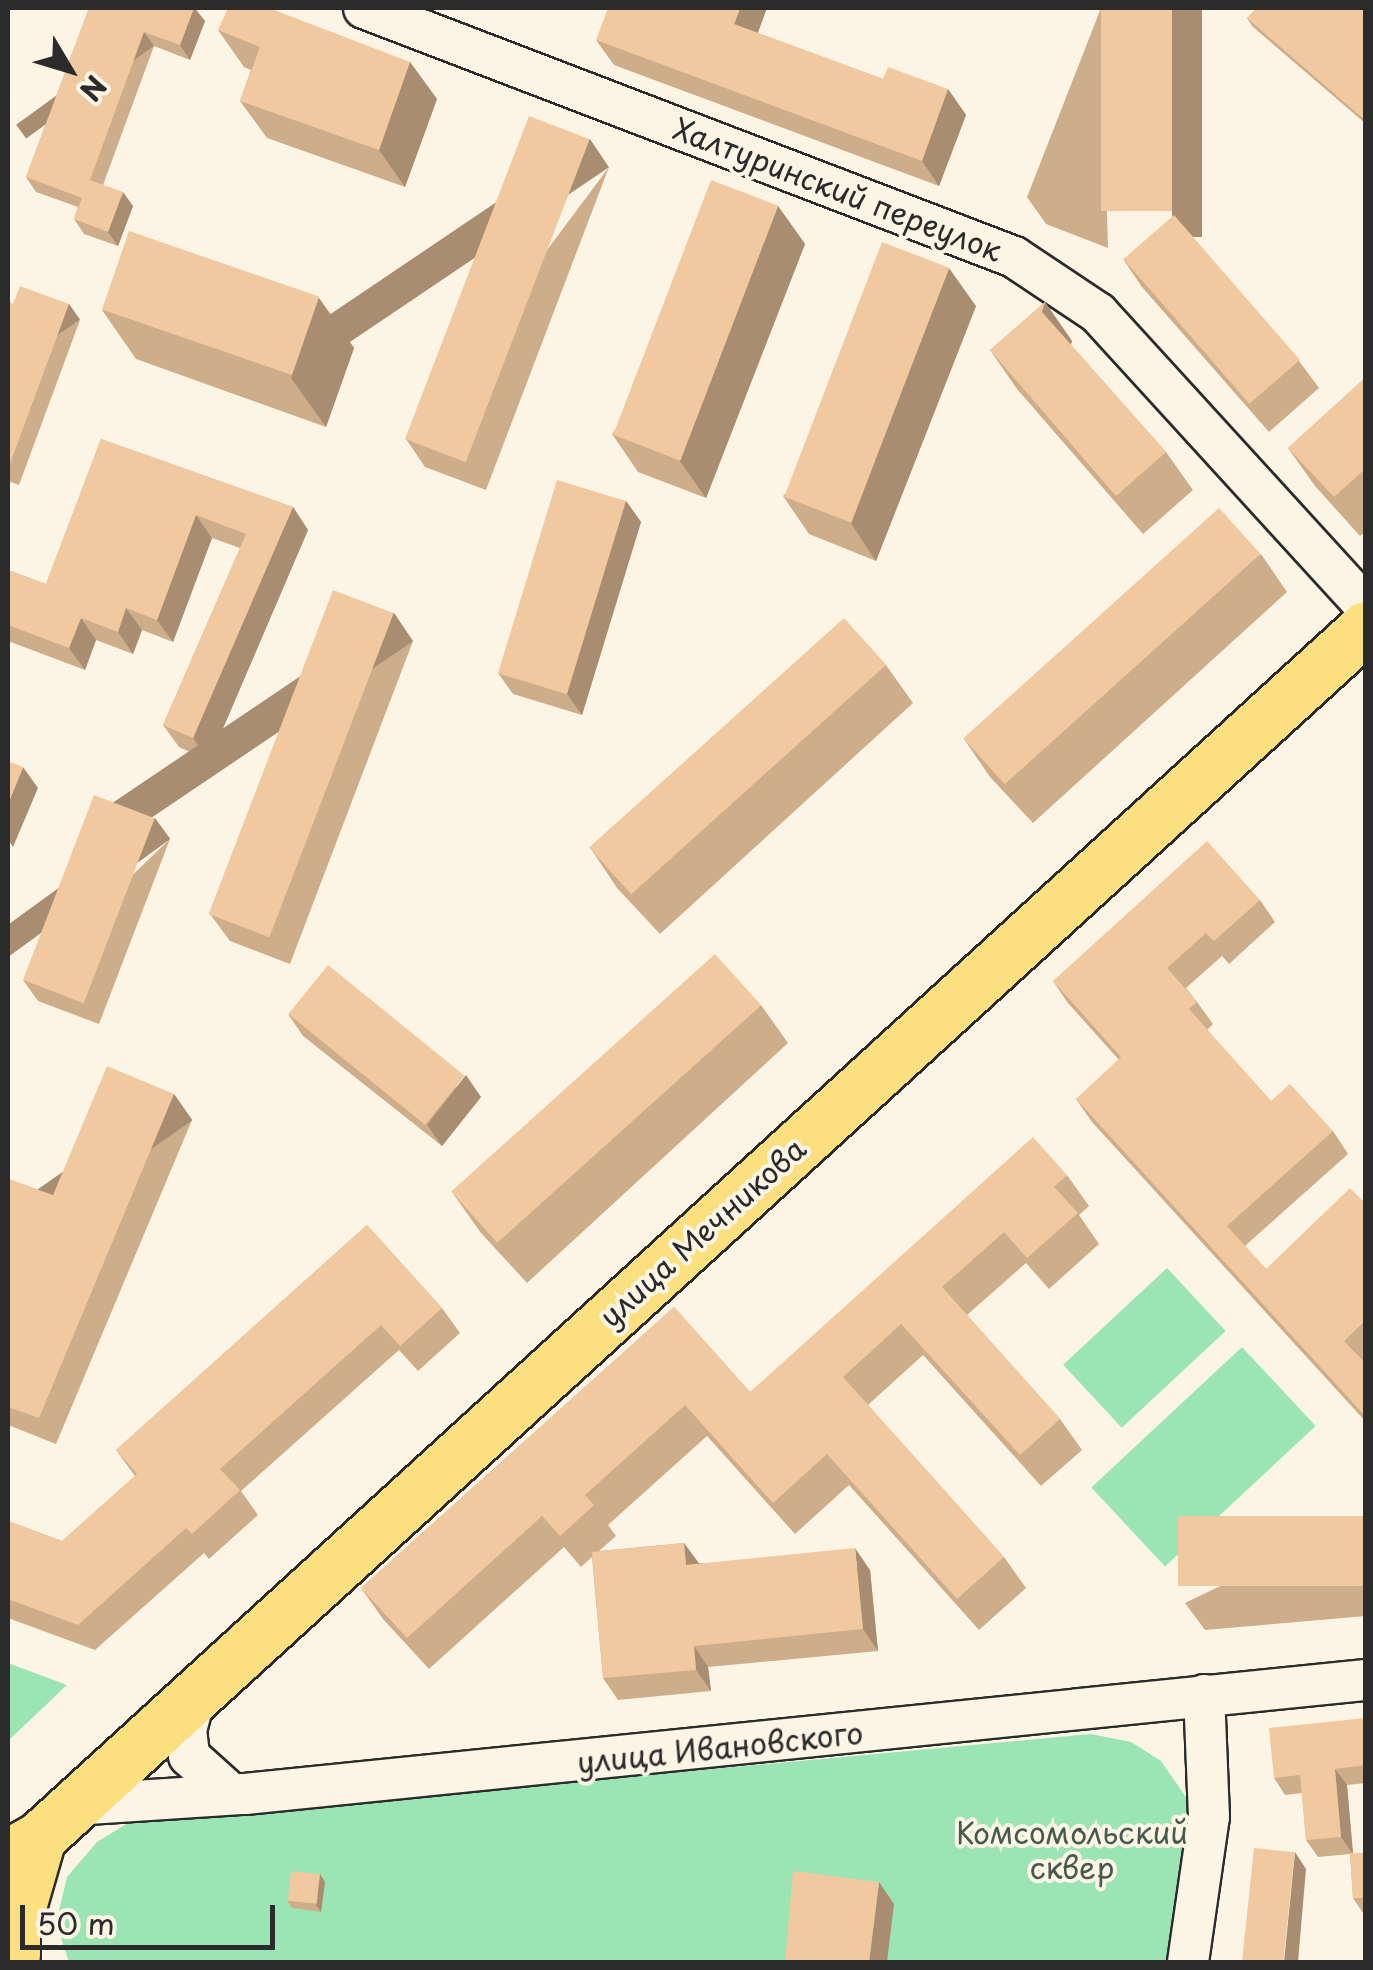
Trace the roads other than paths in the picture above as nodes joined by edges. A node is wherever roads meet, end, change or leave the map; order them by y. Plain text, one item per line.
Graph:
1 (364, 8) edge
2 (1366, 608) edge
3 (1366, 628) edge
4 (1366, 1680) edge
5 (196, 1693) junction
6 (1204, 1695) junction
7 (230, 1793) junction
8 (40, 1833) edge
9 (13, 1955) edge
10 (1188, 1962) edge

1 - 2 street, Халтуринский переулок
3 - 5 main road, улица Мечникова
4 - 6 street, улица Ивановского
5 - 7 street
5 - 8 main road, улица Мечникова
6 - 7 street, улица Ивановского
6 - 10 street
7 - 8 street, улица Ивановского
8 - 9 main road

